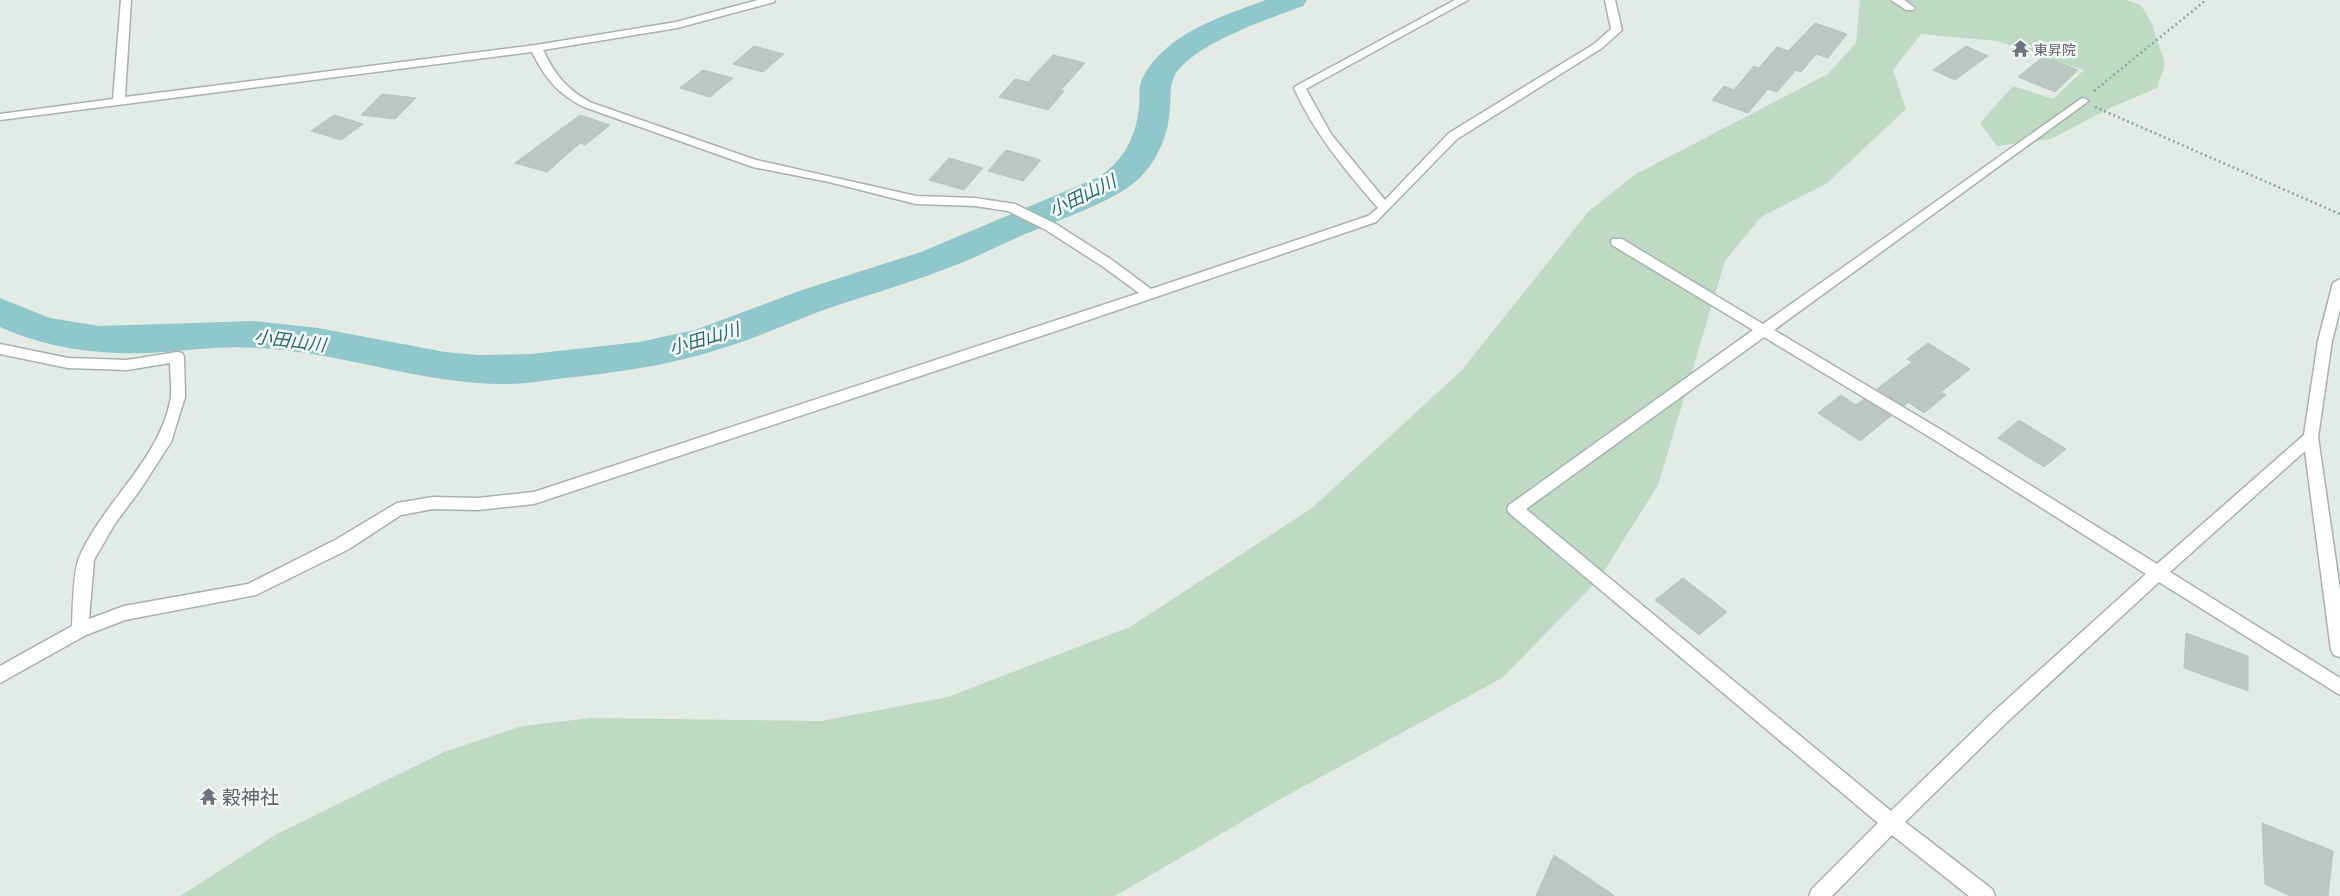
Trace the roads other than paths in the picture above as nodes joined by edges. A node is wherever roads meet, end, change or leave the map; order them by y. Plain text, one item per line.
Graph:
1 (126, 0) edge
2 (770, 0) edge
3 (1463, 0) edge
4 (1610, 0) edge
5 (1896, 0) edge
6 (1910, 8) dead end
7 (536, 48) junction
8 (2082, 101) road end
9 (120, 102) junction
10 (0, 117) edge
11 (1385, 208) junction
12 (1617, 242) dead end
13 (2340, 282) edge
14 (1150, 295) junction
15 (1765, 330) junction
16 (0, 349) edge
17 (2311, 437) junction
18 (2157, 572) junction
19 (80, 630) junction
20 (2340, 650) edge
21 (0, 675) edge
22 (2340, 687) edge
23 (1890, 822) junction
24 (1819, 896) edge
25 (1985, 896) edge

1 - 9 street
2 - 7 street
3 - 11 street
4 - 11 street
5 - 6 street
7 - 9 street
7 - 14 street
8 - 15 street
9 - 10 street
11 - 14 street
12 - 15 street
13 - 17 street
14 - 19 street
15 - 18 street
15 - 23 street
16 - 19 street
17 - 18 street
17 - 20 street
18 - 22 street
18 - 23 street
19 - 21 street
23 - 24 street
23 - 25 street

